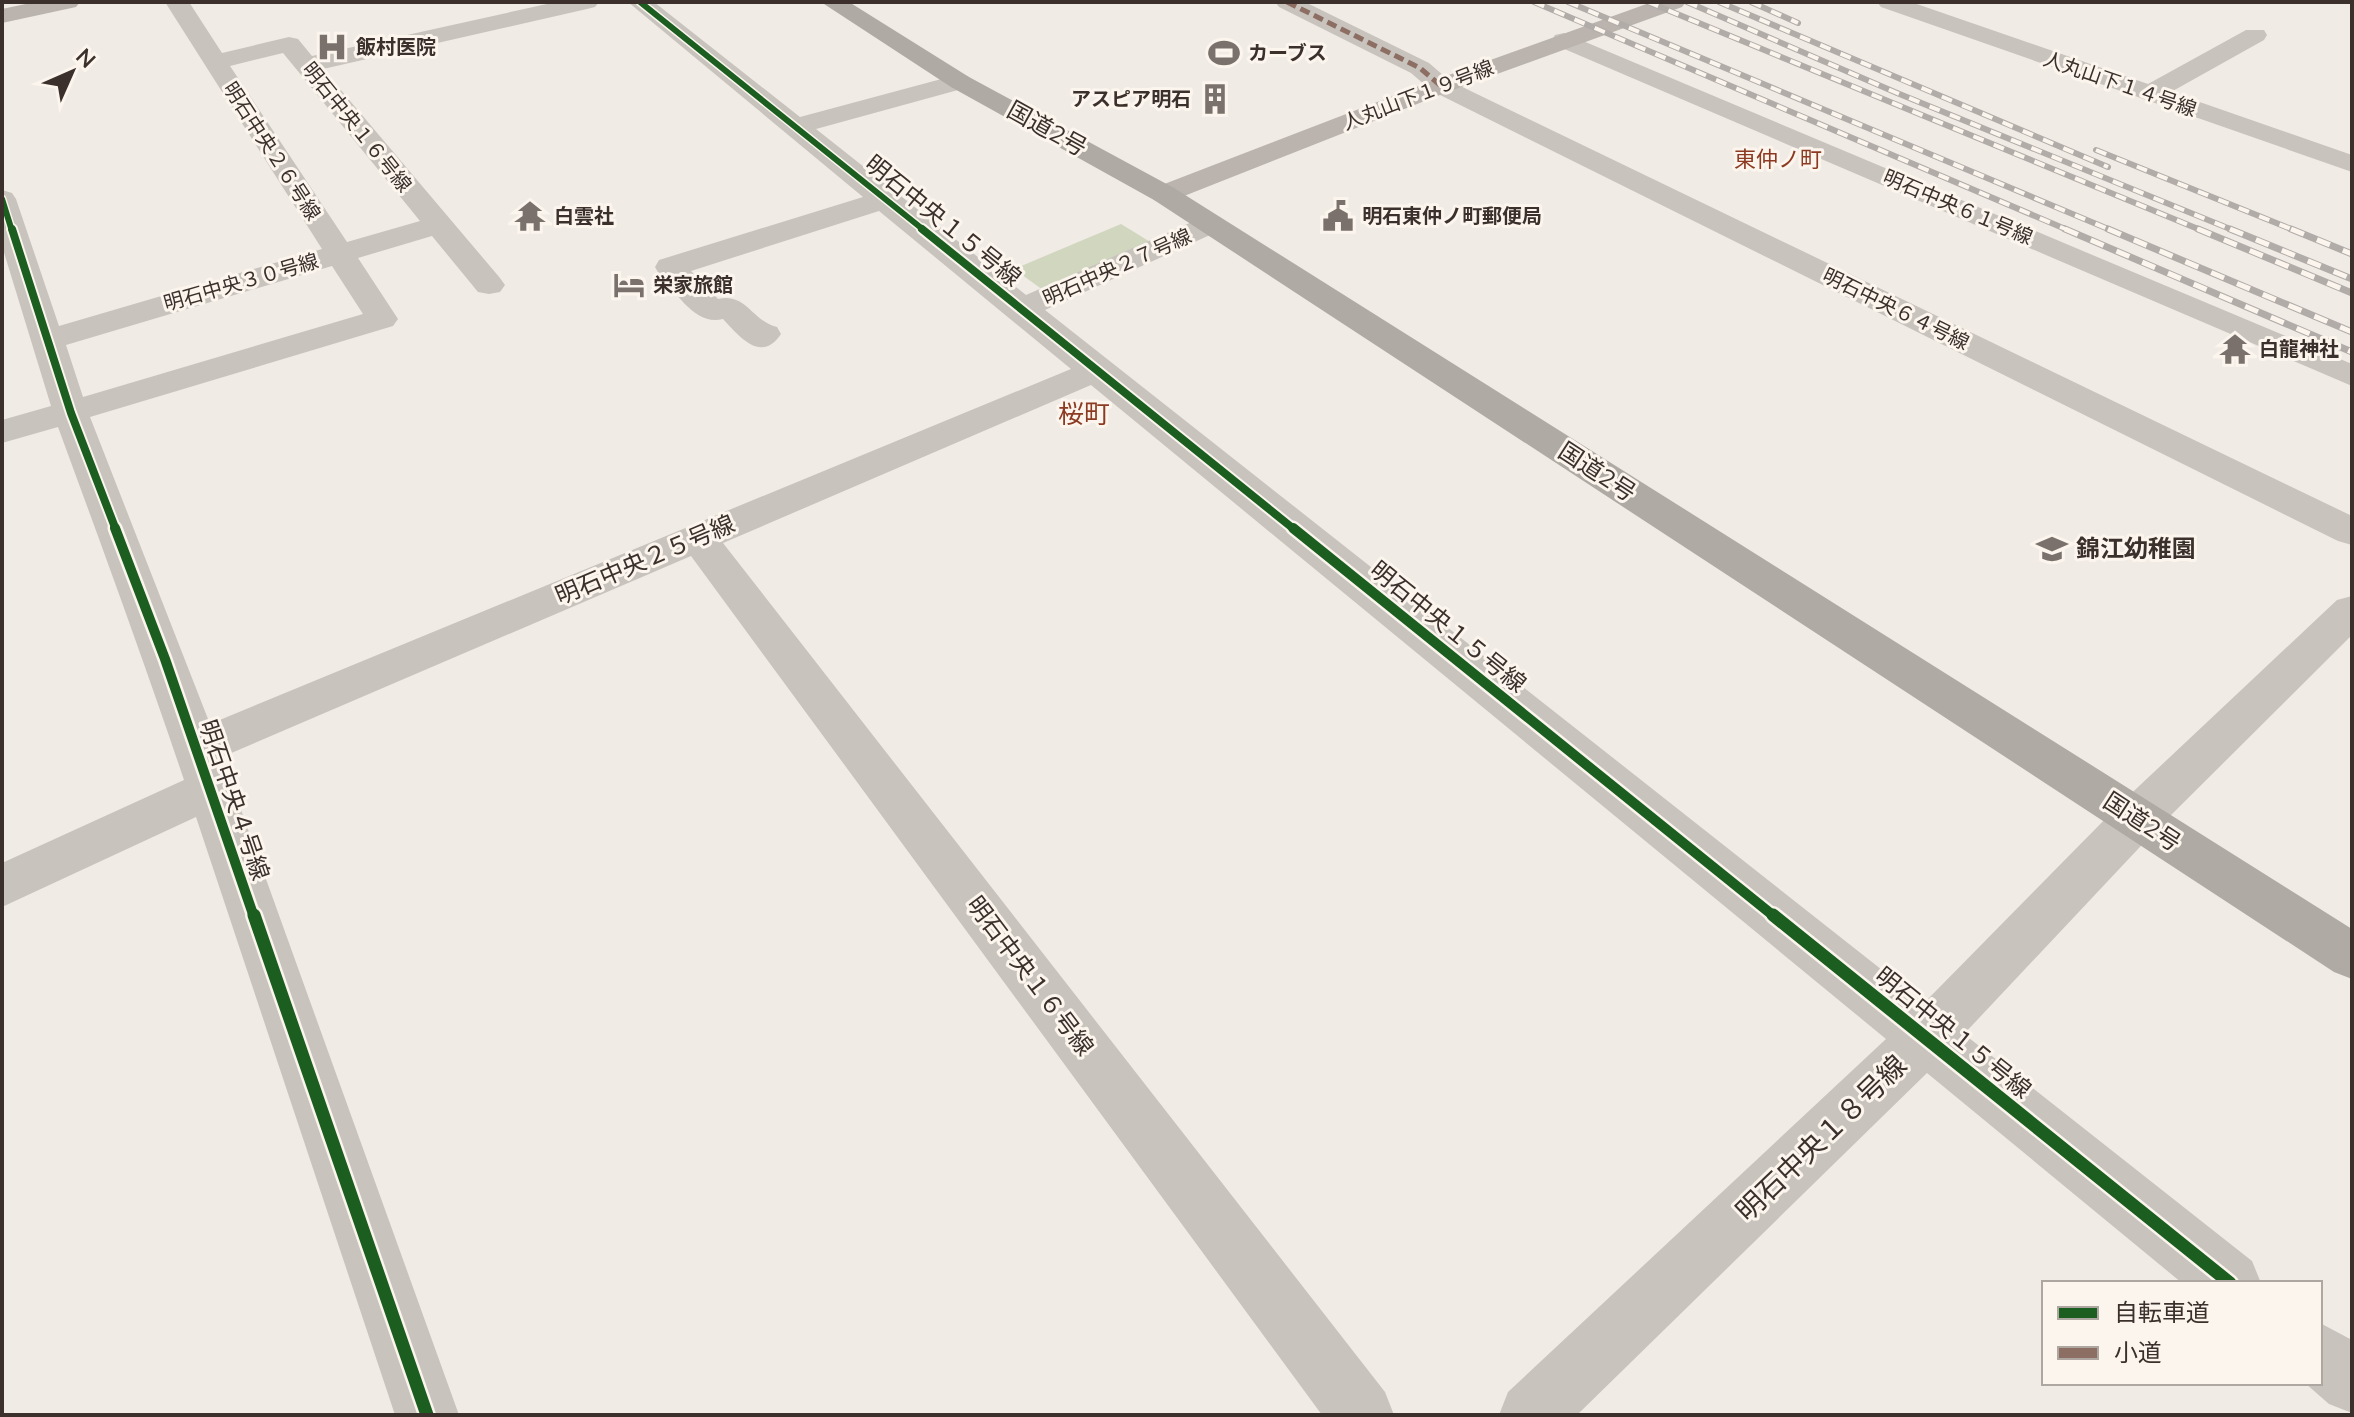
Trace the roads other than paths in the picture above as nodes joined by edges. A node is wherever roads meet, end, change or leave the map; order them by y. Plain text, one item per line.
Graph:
1 (68, 2) edge
2 (177, 2) edge
3 (587, 2) edge
4 (640, 2) edge
5 (833, 2) edge
6 (1287, 2) edge
7 (1674, 2) edge
8 (1889, 2) edge
9 (2, 16) edge
10 (2255, 35) dead end
11 (1564, 40) junction
12 (215, 62) junction
13 (306, 65) junction
14 (960, 82) junction
15 (1441, 86) junction
16 (2149, 94) junction
17 (797, 126) junction
18 (2352, 164) edge
19 (1164, 194) junction
20 (2, 199) edge
21 (883, 200) junction
22 (1211, 224) junction
23 (437, 225) junction
24 (338, 254) junction
25 (489, 285) dead end
26 (1022, 309) junction
27 (765, 334) dead end
28 (46, 340) junction
29 (1097, 370) junction
30 (2352, 376) edge
31 (71, 413) junction
32 (2, 432) edge
33 (2352, 532) edge
34 (698, 538) junction
35 (2352, 610) edge
36 (202, 770) junction
37 (2137, 818) junction
38 (2, 886) edge
39 (2352, 956) edge
40 (1926, 1037) junction
41 (2228, 1281) edge
42 (2322, 1357) edge
43 (2352, 1381) edge
44 (427, 1415) edge
45 (1362, 1415) edge
46 (1531, 1415) edge

1 - 9 street
2 - 12 street
3 - 13 street
4 - 17 street, 明石中央１５号線
5 - 14 highway, 国道2号
6 - 15 street, 明石中央６４号線
7 - 11 street, 人丸山下１９号線
8 - 16 street, 人丸山下１４号線
10 - 16 street
11 - 15 street, 人丸山下１９号線
11 - 30 street, 明石中央６１号線
12 - 13 street, 明石中央１６号線
12 - 24 street, 明石中央２６号線
13 - 23 street, 明石中央１６号線
14 - 17 street
14 - 19 highway, 国道2号
15 - 19 street, 人丸山下１９号線
15 - 33 street, 明石中央６４号線
16 - 18 street, 人丸山下１４号線
17 - 21 street, 明石中央１５号線
19 - 22 highway, 国道2号
20 - 28 street, 明石中央４号線
21 - 26 street, 明石中央１５号線
21 - 27 street
22 - 26 street, 明石中央２７号線
22 - 37 highway, 国道2号
23 - 24 street, 明石中央３０号線
23 - 25 street, 明石中央１６号線
24 - 28 street, 明石中央３０号線
24 - 31 street, 明石中央２６号線
26 - 29 street, 明石中央１５号線
28 - 31 street, 明石中央４号線
29 - 34 street, 明石中央２５号線
29 - 40 street, 明石中央１５号線
31 - 32 street
31 - 36 street, 明石中央４号線
34 - 36 street, 明石中央２５号線
34 - 45 street, 明石中央１６号線
35 - 37 street
36 - 38 street, 明石中央２５号線
36 - 44 street, 明石中央４号線
37 - 39 highway, 国道2号
37 - 40 street, 明石中央１８号線
40 - 41 street, 明石中央１５号線
40 - 46 street, 明石中央１８号線
42 - 43 street

